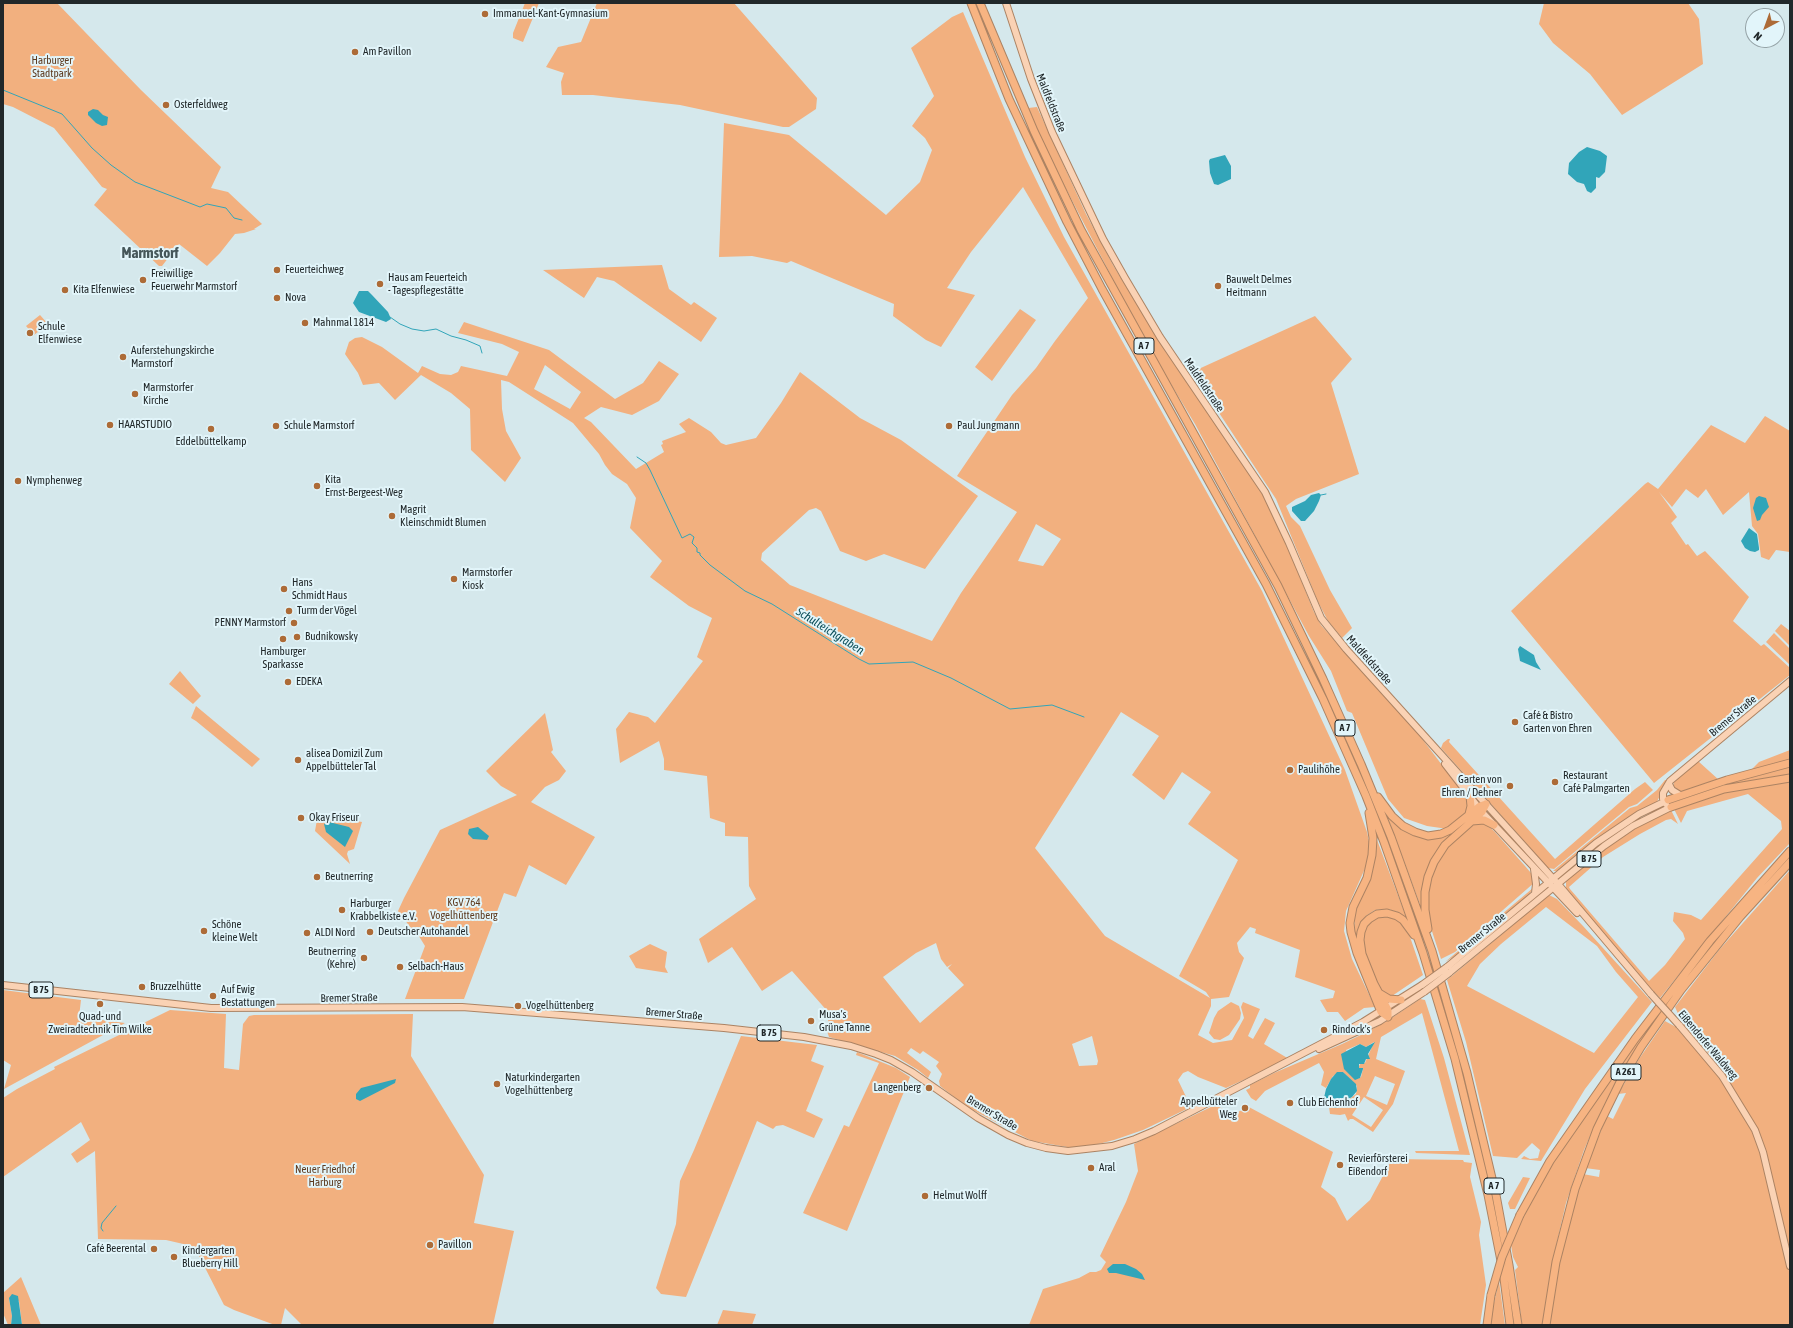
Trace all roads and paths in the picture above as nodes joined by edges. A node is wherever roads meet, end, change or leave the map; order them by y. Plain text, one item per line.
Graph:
1 (1006, 3) edge
2 (980, 4) edge
3 (972, 6) edge
4 (1790, 682) edge
5 (1435, 748) junction
6 (1790, 763) edge
7 (1367, 777) junction
8 (1790, 778) edge
9 (1670, 783) junction
10 (1680, 795) junction
11 (1366, 796) junction
12 (1470, 796) junction
13 (1668, 803) junction
14 (1486, 804) junction
15 (1480, 809) junction
16 (1470, 818) junction
17 (1494, 825) junction
18 (1790, 851) edge
19 (1790, 862) edge
20 (1534, 868) junction
21 (1550, 880) junction
22 (1555, 886) junction
23 (1535, 894) junction
24 (1432, 951) junction
25 (1423, 953) junction
26 (1448, 970) junction
27 (3, 986) edge
28 (1423, 989) junction
29 (1379, 993) junction
30 (1401, 1000) junction
31 (1384, 1010) junction
32 (1388, 1017) junction
33 (1295, 1058) junction
34 (1790, 1266) edge
35 (1487, 1325) edge
36 (1510, 1325) edge
37 (1518, 1325) edge
38 (1546, 1325) edge

1 - 5 main road, Maldfeldstraße
2 - 7 highway, A 7
3 - 11 highway, A 7
4 - 9 main road, Bremer Straße
5 - 12 main road, Maldfeldstraße
5 - 14 main road, Maldfeldstraße
6 - 10 highway
7 - 16 highway
7 - 24 highway, A 7
8 - 13 highway
9 - 10 main road
9 - 13 main road
10 - 13 highway
11 - 25 highway, A 7
11 - 31 highway
12 - 15 main road, Maldfeldstraße
12 - 16 highway
13 - 21 main road, Bremer Straße / B 75
13 - 22 main road, Bremer Straße / B 75
14 - 15 highway
14 - 21 main road, Maldfeldstraße
15 - 16 highway
15 - 17 main road, Maldfeldstraße
16 - 17 highway
16 - 24 highway
17 - 20 main road, Maldfeldstraße
18 - 35 highway, A 261, bridge
19 - 38 highway, A 261
20 - 21 main road, Maldfeldstraße
20 - 23 main road
21 - 22 main road, Eißendorfer Waldweg
21 - 23 main road, Bremer Straße / B 75
22 - 26 main road, Bremer Straße / B 75
22 - 34 main road, Eißendorfer Waldweg, bridge
23 - 26 main road, Bremer Straße / B 75
24 - 37 highway, A 7
25 - 29 highway
25 - 36 highway, A 7
26 - 28 main road, Bremer Straße / B 75, bridge
27 - 33 main road, Bremer Straße / B 75
28 - 30 main road, Bremer Straße / B 75
28 - 32 main road, Bremer Straße / B 75
29 - 30 highway
29 - 31 highway
30 - 31 main road, Bremer Straße / B 75
31 - 32 highway
31 - 33 main road, Bremer Straße / B 75
32 - 33 main road, Bremer Straße / B 75

